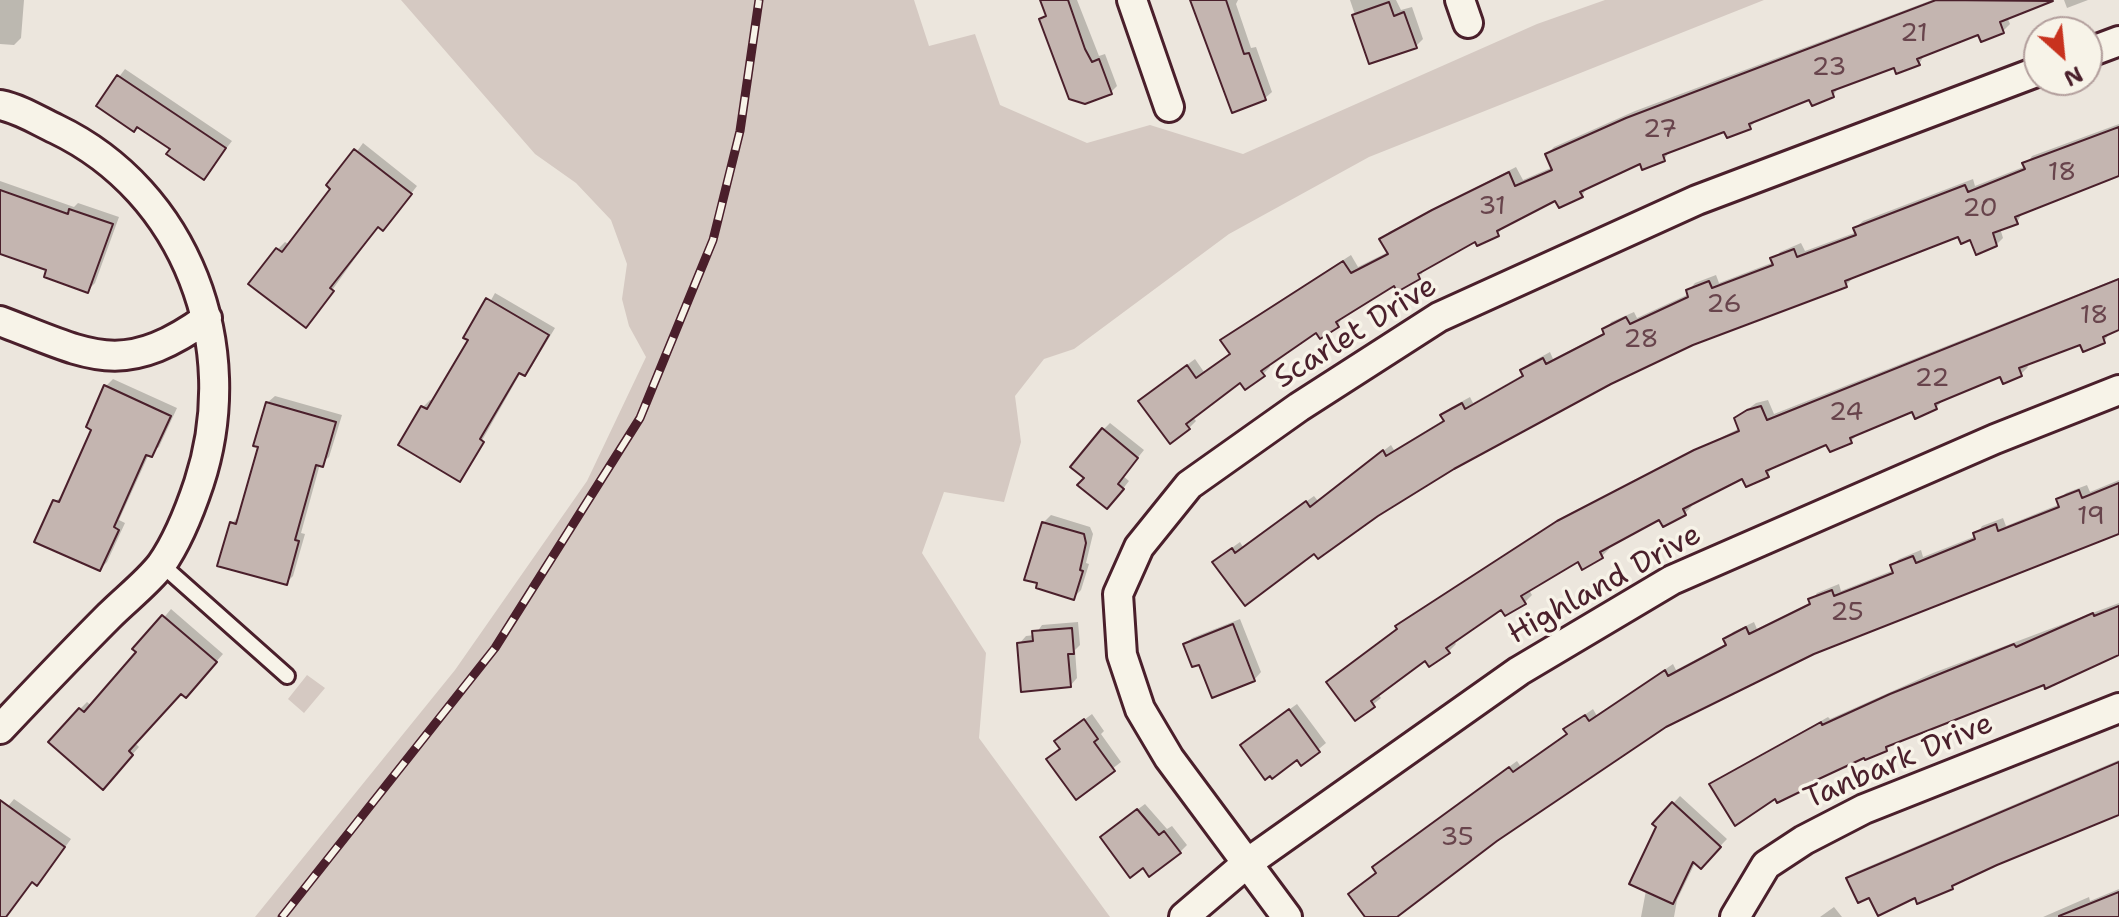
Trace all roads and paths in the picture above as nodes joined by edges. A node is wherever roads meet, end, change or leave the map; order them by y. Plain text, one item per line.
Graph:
1 (1132, 0) edge
2 (2023, 77) edge
3 (0, 105) edge
4 (1169, 107) dead end
5 (207, 318) junction
6 (0, 321) edge
7 (2119, 390) edge
8 (161, 564) junction
9 (287, 676) dead end
10 (2119, 708) edge
11 (0, 729) edge
12 (1246, 864) junction
13 (1184, 917) edge
14 (1287, 917) edge
15 (1735, 917) edge

1 - 4 street
2 - 12 street, Scarlet Drive
3 - 5 street
5 - 6 street
5 - 8 street
7 - 12 street, Highland Drive
8 - 9 lane
8 - 11 street
10 - 15 street, Tanbark Drive
12 - 13 street, Highland Drive
12 - 14 street, Scarlet Drive

